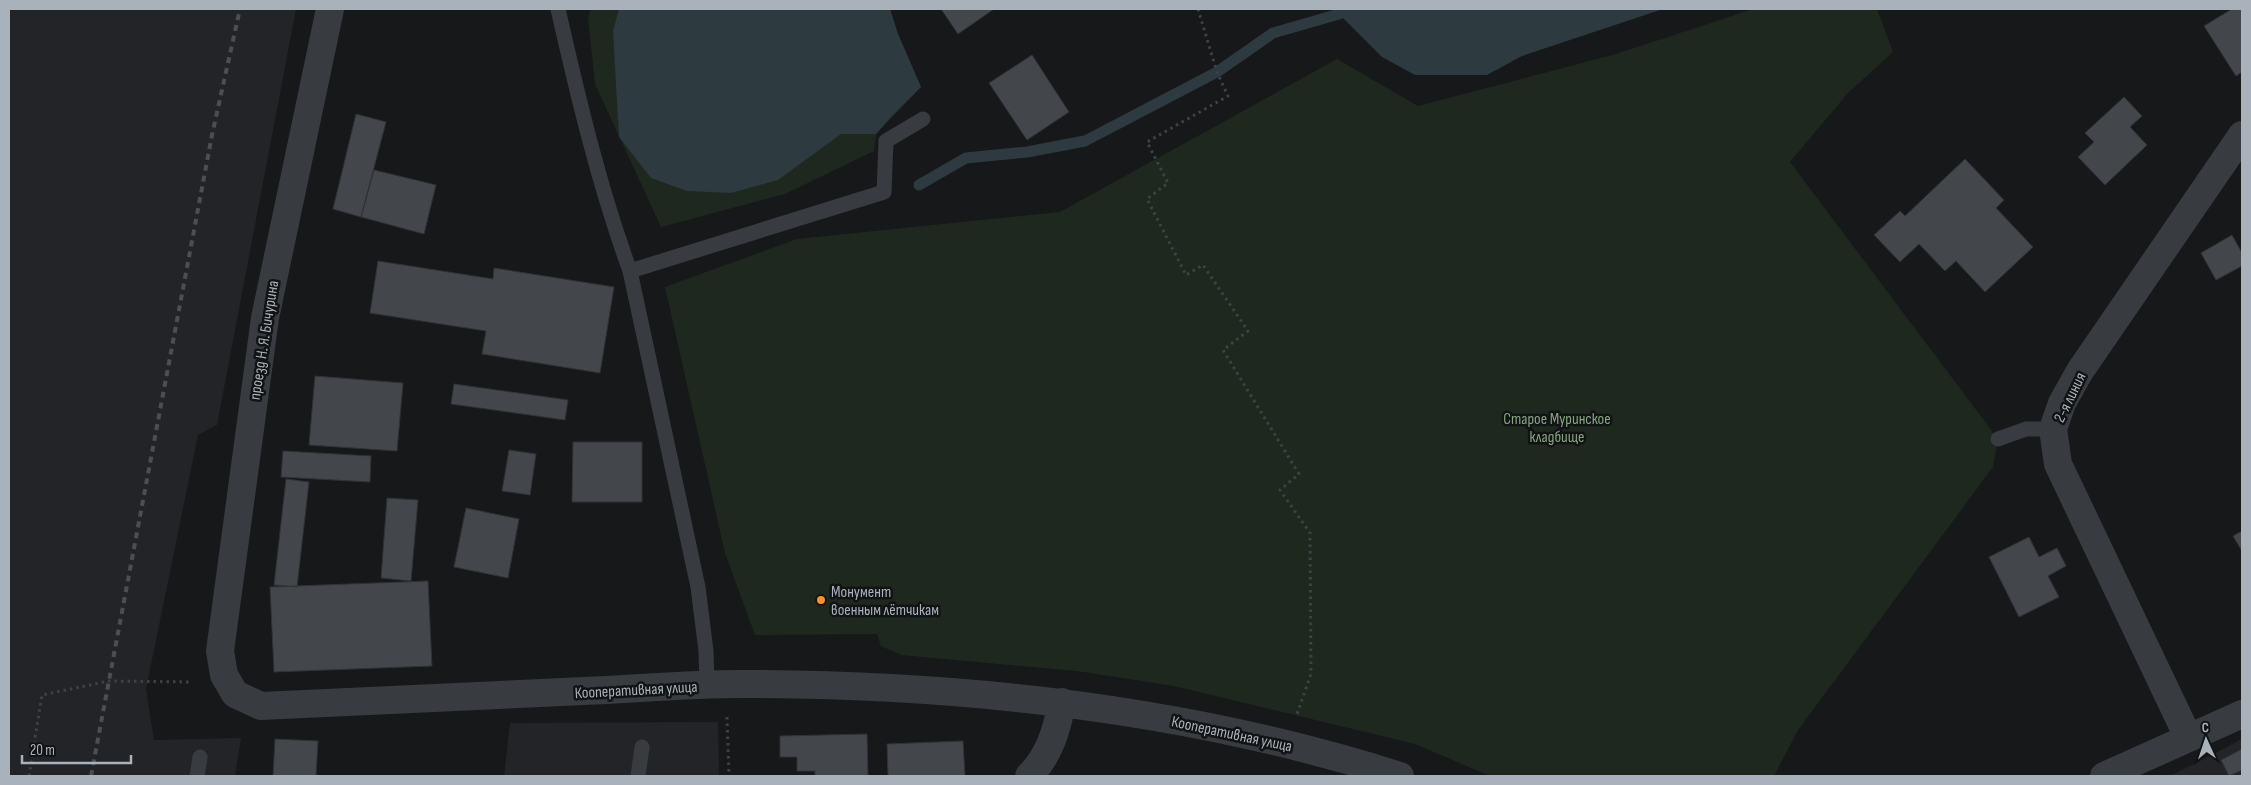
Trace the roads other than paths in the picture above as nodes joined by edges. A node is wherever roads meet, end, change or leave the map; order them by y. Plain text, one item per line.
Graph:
1 (330, 9) edge
2 (558, 9) edge
3 (923, 119) dead end
4 (2242, 135) edge
5 (630, 271) junction
6 (2054, 429) junction
7 (1998, 439) dead end
8 (224, 675) joint
9 (707, 685) junction
10 (1062, 702) junction
11 (2242, 714) edge
12 (2188, 737) junction
13 (642, 746) dead end
14 (200, 757) dead end
15 (197, 776) edge
16 (638, 776) edge
17 (1029, 776) edge
18 (1400, 776) edge
19 (2104, 776) edge

1 - 8 street, проезд Н. Я. Бичурина
2 - 5 lane
3 - 5 lane
4 - 6 street, 2-я линия
5 - 9 lane
6 - 7 lane
6 - 12 street, 2-я линия
8 - 9 street, Кооперативная улица
9 - 10 street, Кооперативная улица
10 - 17 street
10 - 18 street, Кооперативная улица
11 - 12 street
12 - 19 street
13 - 16 lane
14 - 15 lane

